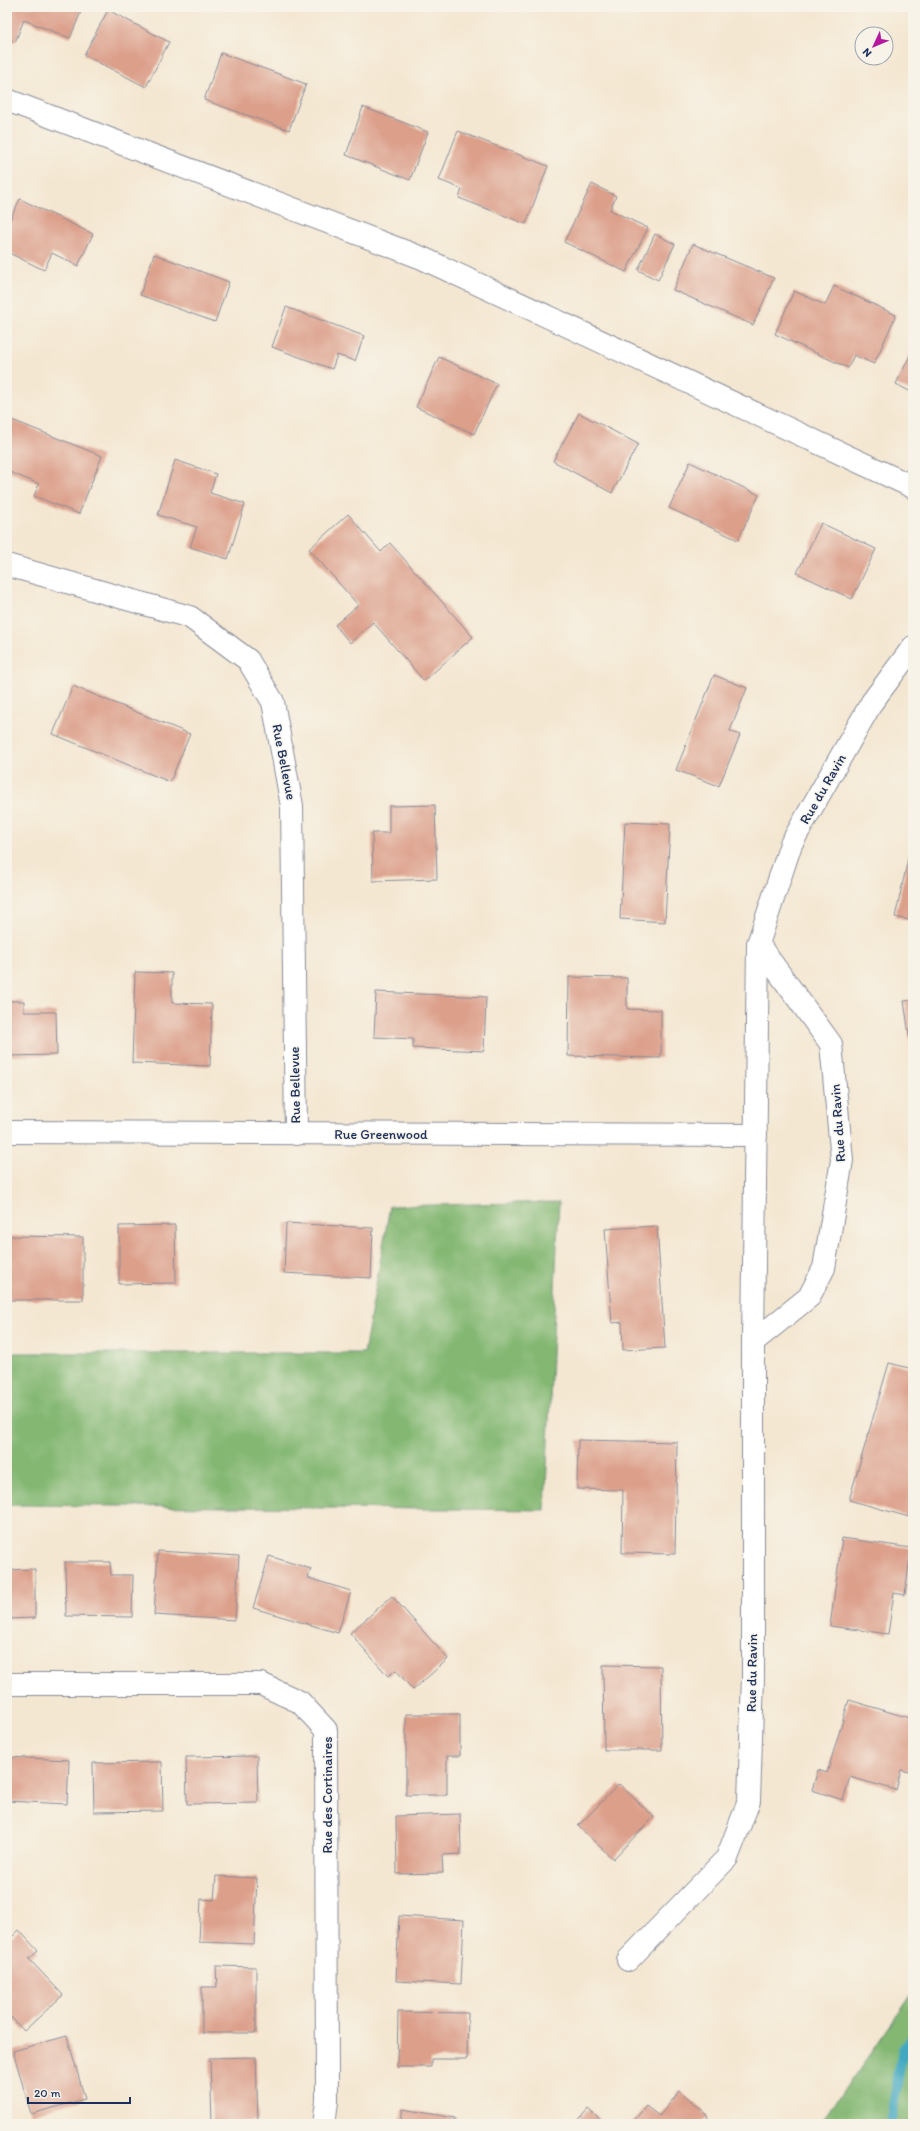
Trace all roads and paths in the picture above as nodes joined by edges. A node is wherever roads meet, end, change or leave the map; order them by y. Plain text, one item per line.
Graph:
1 (7, 100) edge
2 (913, 487) edge
3 (7, 565) edge
4 (913, 647) edge
5 (758, 944) junction
6 (7, 1132) edge
7 (296, 1134) junction
8 (756, 1136) junction
9 (753, 1342) junction
10 (7, 1684) edge
11 (628, 1960) dead end
12 (324, 2124) edge

1 - 2 street
3 - 7 street, Rue Bellevue
4 - 5 street, Rue du Ravin
5 - 8 street, Rue du Ravin
5 - 9 street, Rue du Ravin
6 - 7 street, Rue Greenwood
7 - 8 street, Rue Greenwood
8 - 9 street, Rue du Ravin
9 - 11 street, Rue du Ravin
10 - 12 street, Rue des Cortinaires

